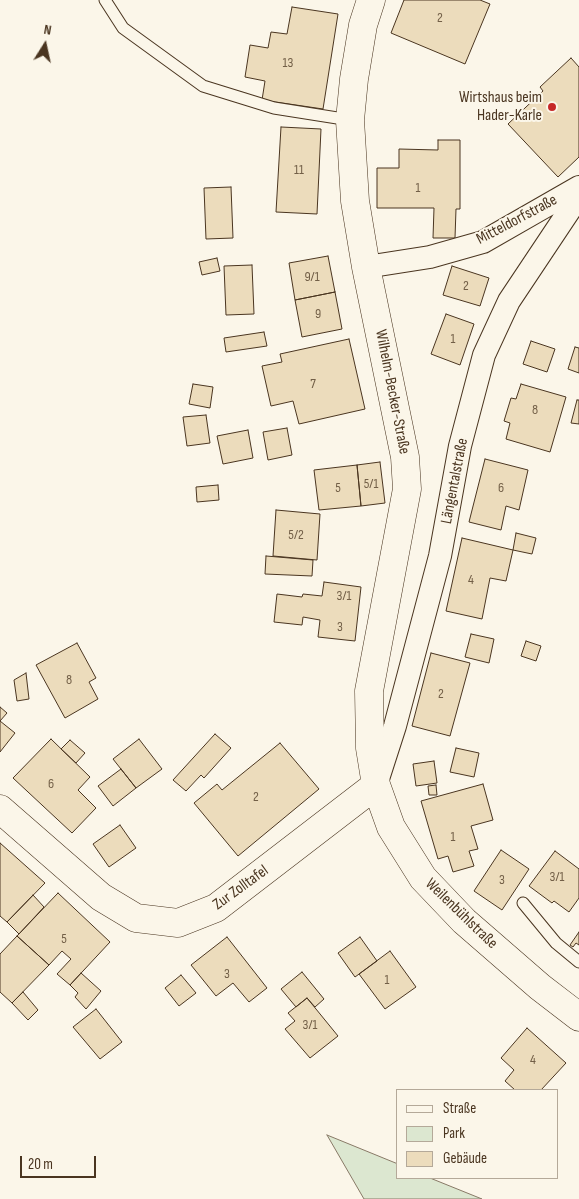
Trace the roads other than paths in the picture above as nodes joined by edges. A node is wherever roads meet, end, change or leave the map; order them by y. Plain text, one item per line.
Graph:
1 (105, 0) edge
2 (371, 0) edge
3 (350, 120) junction
4 (579, 188) edge
5 (579, 196) edge
6 (366, 267) junction
7 (376, 785) junction
8 (0, 809) edge
9 (523, 903) dead end
10 (579, 962) edge
11 (579, 1017) edge

1 - 3 lane
2 - 3 street, Wilhelm-Becker-Straße
3 - 6 street, Wilhelm-Becker-Straße
4 - 6 street, Mitteldorfstraße
5 - 7 street, Längentalstraße
6 - 7 street, Wilhelm-Becker-Straße
7 - 8 street, Zur Zolltafel
7 - 11 street, Weilenbühlstraße
9 - 10 lane

